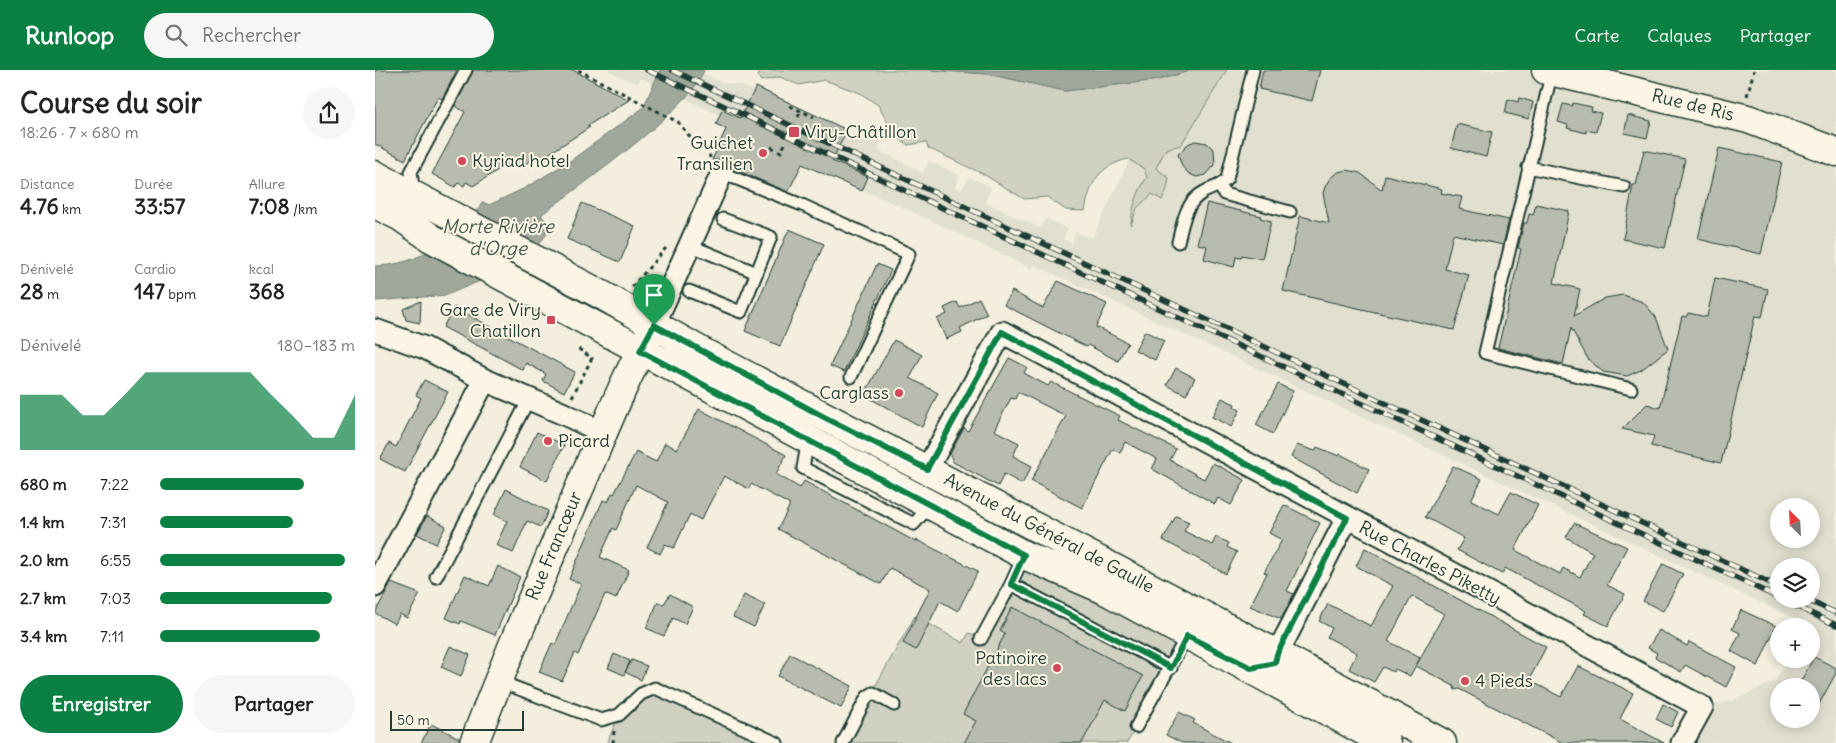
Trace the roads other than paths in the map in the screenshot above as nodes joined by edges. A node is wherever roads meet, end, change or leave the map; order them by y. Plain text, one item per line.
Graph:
1 (467, 70) edge
2 (1253, 70) edge
3 (1549, 71) edge
4 (459, 83) junction
5 (470, 90) dead end
6 (1836, 152) edge
7 (1528, 167) junction
8 (722, 173) joint
9 (375, 175) edge
10 (1220, 186) junction
11 (1624, 187) dead end
12 (375, 204) edge
13 (408, 207) junction
14 (1290, 212) dead end
15 (723, 219) dead end
16 (1178, 242) dead end
17 (680, 244) junction
18 (757, 273) junction
19 (689, 291) dead end
20 (654, 325) junction
21 (375, 330) edge
22 (640, 351) junction
23 (851, 377) dead end
24 (485, 380) junction
25 (1631, 389) dead end
26 (529, 399) junction
27 (604, 433) junction
28 (927, 469) junction
29 (1347, 518) junction
30 (1024, 555) junction
31 (436, 577) dead end
32 (1011, 584) junction
33 (375, 586) edge
34 (1187, 636) junction
35 (981, 639) dead end
36 (1277, 654) junction
37 (1171, 668) junction
38 (1251, 668) junction
39 (497, 680) junction
40 (895, 705) dead end
41 (1137, 727) dead end
42 (474, 743) edge
43 (777, 743) edge
44 (843, 743) edge
45 (1386, 743) edge
46 (1442, 743) edge
47 (1682, 743) edge

1 - 4 lane
2 - 10 lane
3 - 6 main road, Rue de Ris
3 - 7 lane
4 - 5 lane
4 - 13 lane
7 - 11 lane
7 - 25 lane
8 - 17 street
8 - 23 lane
9 - 13 main road
10 - 14 lane
10 - 16 lane
12 - 13 main road
13 - 20 main road, Avenue du Général de Gaulle
13 - 22 main road, Avenue du Général de Gaulle
15 - 18 lane
17 - 18 lane
17 - 20 street
18 - 19 lane
20 - 22 main road, Rue Francœur
20 - 28 main road, Avenue du Général de Gaulle
21 - 24 street
22 - 27 main road, Rue Francœur
22 - 30 main road, Avenue du Général de Gaulle
24 - 26 street
24 - 33 street
26 - 27 street
26 - 31 lane
27 - 39 main road, Rue Francœur
28 - 29 street, Rue Charles Piketty
28 - 36 main road, Avenue du Général de Gaulle
29 - 36 street
29 - 47 street, Rue Charles Piketty
30 - 32 lane
30 - 34 main road, Avenue du Général de Gaulle
32 - 35 lane
32 - 37 lane
34 - 37 lane
34 - 38 main road
36 - 38 street
36 - 46 main road, Avenue du Général de Gaulle
37 - 41 lane
38 - 45 main road
39 - 42 main road, Rue Francœur
39 - 43 lane
40 - 44 lane

